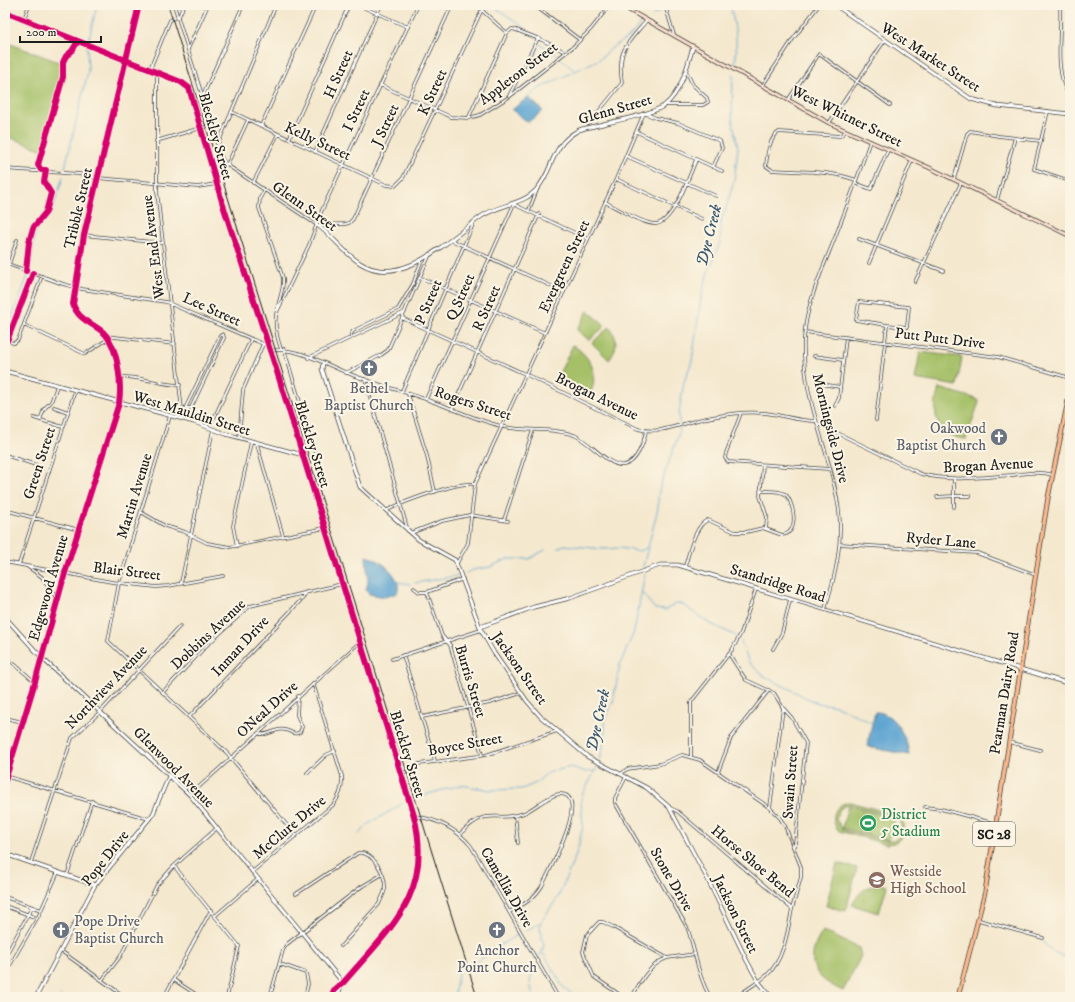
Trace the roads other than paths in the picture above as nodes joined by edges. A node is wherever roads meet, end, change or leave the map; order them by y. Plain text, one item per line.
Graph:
1 (29, 5) edge
2 (139, 5) edge
3 (174, 5) edge
4 (184, 5) edge
5 (208, 5) edge
6 (242, 5) edge
7 (276, 5) edge
8 (316, 5) edge
9 (349, 5) edge
10 (358, 5) edge
11 (381, 5) edge
12 (418, 5) edge
13 (450, 5) edge
14 (476, 5) edge
15 (484, 5) edge
16 (534, 5) edge
17 (610, 5) edge
18 (628, 5) edge
19 (665, 5) edge
20 (819, 5) edge
21 (835, 5) edge
22 (1060, 5) edge
23 (621, 6) edge
24 (5, 12) edge
25 (482, 12) junction
26 (377, 13) junction
27 (178, 16) junction
28 (24, 19) junction
29 (647, 20) junction
30 (408, 27) junction
31 (507, 32) junction
32 (674, 35) junction
33 (538, 38) junction
34 (580, 40) junction
35 (885, 40) junction
36 (694, 47) junction
37 (188, 49) junction
38 (565, 52) junction
39 (127, 60) junction
40 (150, 69) junction
41 (686, 70) junction
42 (157, 72) junction
43 (858, 82) junction
44 (380, 85) junction
45 (762, 86) junction
46 (509, 97) junction
47 (202, 98) junction
48 (409, 98) junction
49 (1070, 98) edge
50 (788, 101) junction
51 (665, 105) junction
52 (890, 105) dead end
53 (436, 110) junction
54 (1048, 111) junction
55 (232, 112) junction
56 (644, 113) junction
57 (1070, 114) edge
58 (469, 118) junction
59 (248, 120) junction
60 (590, 121) dead end
61 (829, 123) junction
62 (211, 125) junction
63 (261, 126) junction
64 (201, 129) junction
65 (846, 131) junction
66 (637, 132) junction
67 (278, 134) junction
68 (1016, 138) junction
69 (288, 139) junction
70 (156, 141) junction
71 (870, 141) junction
72 (1041, 141) junction
73 (217, 145) junction
74 (888, 150) junction
75 (315, 152) junction
76 (626, 156) junction
77 (696, 160) junction
78 (912, 160) junction
79 (343, 164) junction
80 (227, 165) junction
81 (713, 167) junction
82 (5, 169) edge
83 (722, 171) dead end
84 (98, 178) junction
85 (372, 178) junction
86 (616, 180) junction
87 (954, 180) junction
88 (856, 181) junction
89 (1070, 181) edge
90 (156, 183) junction
91 (253, 183) junction
92 (686, 183) junction
93 (961, 183) junction
94 (216, 184) junction
95 (396, 186) joint
96 (538, 189) junction
97 (264, 191) junction
98 (716, 196) dead end
99 (997, 200) junction
100 (605, 202) junction
101 (513, 204) junction
102 (675, 207) junction
103 (529, 210) junction
104 (539, 214) junction
105 (702, 220) dead end
106 (474, 222) junction
107 (317, 225) junction
108 (84, 235) junction
109 (1070, 236) edge
110 (588, 239) junction
111 (859, 239) dead end
112 (17, 240) dead end
113 (451, 240) junction
114 (163, 243) junction
115 (877, 245) junction
116 (465, 247) junction
117 (429, 256) junction
118 (490, 258) junction
119 (422, 259) junction
120 (5, 263) edge
121 (869, 263) dead end
122 (924, 263) junction
123 (9, 264) junction
124 (515, 269) junction
125 (944, 271) dead end
126 (42, 276) junction
127 (421, 278) junction
128 (915, 282) dead end
129 (75, 287) junction
130 (446, 289) junction
131 (564, 292) junction
132 (471, 299) junction
133 (171, 304) junction
134 (497, 311) junction
135 (405, 312) junction
136 (276, 314) junction
137 (402, 318) junction
138 (24, 325) junction
139 (887, 325) junction
140 (428, 330) junction
141 (805, 332) junction
142 (545, 333) junction
143 (846, 336) junction
144 (351, 337) junction
145 (107, 338) junction
146 (251, 339) junction
147 (5, 341) edge
148 (453, 341) junction
149 (885, 342) junction
150 (175, 344) junction
151 (263, 344) junction
152 (269, 346) junction
153 (283, 349) junction
154 (271, 351) junction
155 (478, 352) junction
156 (814, 356) dead end
157 (308, 358) junction
158 (843, 360) junction
159 (323, 364) junction
160 (5, 371) edge
161 (346, 372) junction
162 (526, 374) junction
163 (121, 377) junction
164 (1070, 378) edge
165 (365, 379) junction
166 (821, 384) dead end
167 (180, 385) junction
168 (57, 386) junction
169 (840, 387) junction
170 (75, 391) junction
171 (402, 391) junction
172 (1070, 392) edge
173 (408, 394) junction
174 (426, 399) junction
175 (120, 402) junction
176 (835, 406) dead end
177 (54, 407) dead end
178 (187, 408) junction
179 (452, 409) junction
180 (68, 412) junction
181 (183, 413) junction
182 (741, 413) junction
183 (170, 416) junction
184 (34, 418) dead end
185 (40, 420) junction
186 (183, 420) junction
187 (876, 420) dead end
188 (816, 422) junction
189 (206, 426) junction
190 (502, 426) junction
191 (63, 427) junction
192 (213, 430) junction
193 (533, 430) junction
194 (646, 431) junction
195 (239, 438) junction
196 (251, 442) junction
197 (257, 444) junction
198 (5, 455) edge
199 (303, 455) junction
200 (36, 465) dead end
201 (763, 465) junction
202 (830, 469) junction
203 (1053, 474) junction
204 (954, 478) junction
205 (324, 482) dead end
206 (475, 484) junction
207 (760, 491) junction
208 (436, 492) junction
209 (954, 496) junction
210 (970, 496) dead end
211 (937, 497) dead end
212 (402, 503) junction
213 (954, 507) dead end
214 (5, 510) edge
215 (386, 510) junction
216 (141, 512) junction
217 (470, 515) junction
218 (33, 518) junction
219 (504, 520) junction
220 (508, 520) dead end
221 (325, 528) junction
222 (766, 529) junction
223 (79, 530) junction
224 (410, 532) junction
225 (190, 535) junction
226 (283, 536) junction
227 (840, 544) junction
228 (238, 546) junction
229 (5, 562) edge
230 (457, 563) junction
231 (18, 564) junction
232 (27, 566) junction
233 (685, 566) junction
234 (65, 573) junction
235 (1036, 575) junction
236 (223, 576) dead end
237 (463, 579) junction
238 (119, 583) junction
239 (181, 583) junction
240 (342, 584) junction
241 (414, 588) dead end
242 (757, 588) junction
243 (306, 592) junction
244 (427, 592) junction
245 (790, 598) junction
246 (57, 599) junction
247 (825, 610) junction
248 (5, 617) edge
249 (180, 626) dead end
250 (481, 629) junction
251 (360, 641) junction
252 (448, 641) junction
253 (773, 649) dead end
254 (729, 654) junction
255 (403, 655) junction
256 (5, 656) edge
257 (42, 658) junction
258 (392, 659) dead end
259 (139, 669) junction
260 (1020, 669) junction
261 (35, 682) junction
262 (314, 683) junction
263 (1070, 684) edge
264 (769, 690) junction
265 (163, 692) junction
266 (521, 693) junction
267 (298, 695) junction
268 (469, 708) junction
269 (783, 708) junction
270 (101, 711) junction
271 (190, 716) junction
272 (422, 717) junction
273 (5, 718) edge
274 (23, 722) junction
275 (558, 731) junction
276 (258, 733) junction
277 (1009, 742) junction
278 (1040, 750) dead end
279 (336, 751) junction
280 (482, 755) junction
281 (691, 756) junction
282 (231, 757) junction
283 (436, 761) junction
284 (718, 772) junction
285 (307, 773) dead end
286 (400, 774) junction
287 (621, 774) junction
288 (6, 776) edge
289 (169, 776) junction
290 (626, 777) junction
291 (5, 781) edge
292 (55, 790) junction
293 (190, 795) junction
294 (92, 801) junction
295 (669, 807) junction
296 (925, 807) dead end
297 (770, 808) junction
298 (414, 816) junction
299 (515, 816) junction
300 (150, 820) junction
301 (996, 824) junction
302 (217, 828) junction
303 (460, 834) junction
304 (296, 836) junction
305 (518, 842) dead end
306 (793, 847) junction
307 (5, 854) edge
308 (31, 863) junction
309 (174, 866) junction
310 (58, 872) junction
311 (252, 872) junction
312 (67, 875) junction
313 (381, 875) junction
314 (258, 879) junction
315 (95, 885) junction
316 (296, 894) dead end
317 (5, 897) edge
318 (5, 906) edge
319 (32, 907) junction
320 (792, 909) junction
321 (41, 910) junction
322 (211, 910) junction
323 (509, 912) junction
324 (29, 914) junction
325 (216, 915) junction
326 (37, 918) junction
327 (979, 920) junction
328 (302, 932) junction
329 (1042, 938) dead end
330 (341, 946) dead end
331 (61, 951) junction
332 (695, 954) junction
333 (5, 957) edge
334 (667, 958) junction
335 (280, 964) junction
336 (5, 974) edge
337 (102, 980) junction
338 (174, 980) junction
339 (758, 981) junction
340 (343, 982) junction
341 (36, 997) edge
342 (125, 997) edge
343 (164, 997) edge
344 (200, 997) edge
345 (227, 997) edge
346 (270, 997) edge
347 (305, 997) edge
348 (331, 997) edge
349 (337, 997) edge
350 (558, 997) edge
351 (623, 997) edge
352 (632, 997) edge
353 (710, 997) edge
354 (737, 997) edge
355 (771, 997) edge
356 (958, 997) edge

1 - 28 street
2 - 39 street, Tribble Street
3 - 27 street, Glenn Street
4 - 27 street
5 - 37 street
6 - 47 street
7 - 55 street
8 - 63 street
9 - 69 street
10 - 26 street
11 - 26 street, H Street
12 - 30 street, I Street
13 - 48 street, J Street
14 - 25 street
15 - 25 street, K Street
16 - 34 street
17 - 34 street, Appleton Street
18 - 23 street
19 - 32 street
20 - 45 street
21 - 35 street, West Market Street
22 - 49 street
23 - 29 main road, West Whitner Street
24 - 28 street, Bleckley Street
25 - 31 street
25 - 53 street, K Street
26 - 30 street
26 - 75 street, H Street
27 - 37 street, Glenn Street
27 - 40 street
28 - 39 street, Bleckley Street
29 - 32 main road, West Whitner Street
29 - 60 street
30 - 44 street, I Street
31 - 33 street
31 - 58 street
32 - 36 main road, West Whitner Street
33 - 38 street
33 - 46 street
34 - 38 street, Appleton Street
35 - 43 street
35 - 54 street, West Market Street
36 - 41 street, Glenn Street
36 - 45 main road, West Whitner Street
37 - 47 street, Glenn Street
38 - 46 street, Appleton Street
39 - 40 street, Bleckley Street
39 - 84 street, Tribble Street
40 - 42 street, Bleckley Street
41 - 51 street, Glenn Street
41 - 51 street
42 - 64 street, Bleckley Street
42 - 70 street, West End Avenue
43 - 50 street
43 - 52 street
43 - 61 street
44 - 48 street, Appleton Street
44 - 79 street, I Street
45 - 50 main road, West Whitner Street
46 - 58 street, Appleton Street
47 - 62 street, Glenn Street
48 - 53 street, Appleton Street
48 - 85 street, J Street
50 - 61 main road, West Whitner Street
51 - 56 street, Glenn Street
53 - 58 street, Appleton Street
53 - 95 street, K Street
54 - 57 street, West Market Street
54 - 72 street
55 - 59 street, Kelly Street
55 - 73 street
56 - 66 street, Evergreen Street
56 - 81 street
56 - 96 street, Glenn Street
59 - 63 street, Kelly Street
59 - 80 street
61 - 65 main road, West Whitner Street
62 - 64 street
62 - 73 street, Glenn Street
63 - 67 street, Kelly Street
64 - 70 street
64 - 94 street, Bleckley Street
65 - 71 main road, West Whitner Street
65 - 88 street
66 - 76 street, Evergreen Street
66 - 77 street
67 - 69 street, Kelly Street
67 - 91 street
68 - 72 street
68 - 87 street
68 - 99 street
69 - 75 street, Kelly Street
70 - 90 street, West End Avenue
71 - 74 main road, West Whitner Street
71 - 88 street, Morningside Drive
72 - 89 street
73 - 80 street, Glenn Street
74 - 78 main road, West Whitner Street
74 - 88 street
75 - 79 street, Kelly Street
76 - 86 street, Evergreen Street
76 - 92 street
77 - 81 street
77 - 92 street
78 - 87 main road, West Whitner Street
78 - 115 street
79 - 85 street, Kelly Street
79 - 107 street, I Street
80 - 91 street, Glenn Street
81 - 83 street
82 - 84 street
84 - 90 street
84 - 108 street, Tribble Street
85 - 95 street, Kelly Street
85 - 107 street, J Street
86 - 100 street, Evergreen Street
86 - 102 street
87 - 93 main road, West Whitner Street
88 - 141 street, Morningside Drive
90 - 94 street
90 - 114 street, West End Avenue
91 - 97 street, Glenn Street
92 - 98 street
92 - 102 street
93 - 99 main road, West Whitner Street
93 - 122 street
94 - 152 street, Bleckley Street
96 - 101 street, Glenn Street
96 - 103 street, Glenn Street
97 - 107 street, Glenn Street
97 - 136 street
99 - 109 main road, West Whitner Street
100 - 102 street
100 - 110 street, Evergreen Street
101 - 103 street
101 - 106 street, Glenn Street
101 - 118 street, Q Street
102 - 105 street
103 - 104 street
104 - 110 street
104 - 124 street, R Street
106 - 113 street, Glenn Street
106 - 116 street, P Street
107 - 119 street, Glenn Street
107 - 136 street, I Street
108 - 114 street
108 - 129 street, Tribble Street
110 - 131 street, Evergreen Street
111 - 115 street
112 - 123 street
113 - 116 street
113 - 117 street, Glenn Street
114 - 133 street, West End Avenue
115 - 121 street
115 - 122 street
116 - 118 street
116 - 130 street, P Street
117 - 119 street, Glenn Street
117 - 127 street
118 - 124 street
118 - 132 street, Q Street
119 - 144 street
120 - 123 street, Lee Street
122 - 125 street
122 - 128 street
123 - 126 street, Lee Street
124 - 131 street
124 - 134 street, R Street
126 - 129 street, Lee Street
126 - 138 street
127 - 130 street
127 - 135 street
129 - 133 street, Lee Street
129 - 145 street, Tribble Street
130 - 132 street
130 - 140 street, P Street
131 - 142 street, Evergreen Street
132 - 134 street
132 - 148 street, Q Street
133 - 146 street, Lee Street
133 - 150 street, West End Avenue
134 - 142 street
134 - 155 street, R Street
135 - 137 street
135 - 144 street
136 - 153 street
137 - 140 street, Brogan Avenue
137 - 161 street
138 - 145 street
138 - 147 street
139 - 139 street
139 - 149 street
140 - 148 street, Brogan Avenue
140 - 171 street, P Street
141 - 143 street, Putt Putt Drive
141 - 188 street, Morningside Drive
142 - 162 street, Evergreen Street
143 - 149 street, Putt Putt Drive
143 - 158 street
144 - 157 street
145 - 150 street
145 - 163 street
146 - 151 street, Lee Street
146 - 189 street
148 - 155 street, Brogan Avenue
148 - 174 street, Q Street
149 - 164 street, Putt Putt Drive
149 - 187 street
150 - 167 street, West End Avenue
151 - 152 street, Lee Street
151 - 195 street
152 - 154 street, Bleckley Street
153 - 154 street
153 - 157 street, Rogers Street
153 - 205 street
154 - 199 street, Bleckley Street
155 - 162 street, Brogan Avenue
155 - 179 street, R Street
156 - 158 street
157 - 159 street, Rogers Street
158 - 169 street
159 - 161 street, Rogers Street
159 - 215 street
160 - 168 street, West Mauldin Street
161 - 165 street, Rogers Street
162 - 190 street, Evergreen Street
162 - 194 street, Brogan Avenue
163 - 167 street
163 - 175 street
165 - 171 street, Rogers Street
165 - 212 street
166 - 169 street
167 - 181 street, West End Avenue
168 - 170 street, West Mauldin Street
168 - 185 street
169 - 176 street
170 - 175 street, West Mauldin Street
170 - 180 street, Green Street
171 - 173 street, Rogers Street
172 - 203 highway, Pearman Dairy Road / SC 28
173 - 174 street, Rogers Street
173 - 208 street
174 - 179 street, Rogers Street
175 - 183 street, West Mauldin Street
175 - 223 street, Edgewood Avenue
177 - 180 street
178 - 178 street
178 - 181 street
179 - 190 street, Rogers Street
180 - 191 street, Green Street
181 - 186 street, West End Avenue
182 - 188 street, Brogan Avenue
182 - 194 street, Brogan Avenue
182 - 201 street
183 - 186 street, West Mauldin Street
183 - 216 street, Martin Avenue
184 - 185 street
185 - 191 street
186 - 189 street, West Mauldin Street
188 - 202 street, Morningside Drive
188 - 204 street, Brogan Avenue
189 - 192 street, West Mauldin Street
190 - 193 street, Rogers Street
190 - 206 street, Evergreen Street
191 - 218 street, Green Street
192 - 195 street, West Mauldin Street
192 - 225 street
193 - 194 street, Rogers Street
193 - 219 street
195 - 196 street, West Mauldin Street
196 - 197 street, West Mauldin Street
196 - 228 street
197 - 199 street, West Mauldin Street
197 - 226 street
198 - 200 street
199 - 221 street, Bleckley Street
201 - 202 street
201 - 207 street
202 - 227 street, Morningside Drive
203 - 204 street, Brogan Avenue
203 - 235 highway, Pearman Dairy Road / SC 28
204 - 209 street
206 - 208 street
206 - 217 street, Evergreen Street
207 - 222 street
207 - 222 street
208 - 212 street
209 - 210 street
209 - 211 street
209 - 213 street
212 - 215 street
212 - 224 street
214 - 218 street
215 - 224 street
216 - 225 street
216 - 238 street, Martin Avenue
217 - 219 street
217 - 224 street
217 - 230 street, Evergreen Street
218 - 223 street
218 - 231 street, Green Street
219 - 220 street
221 - 226 street
221 - 240 street, Bleckley Street
222 - 233 street
223 - 234 street, Edgewood Avenue
224 - 230 street
225 - 228 street
225 - 239 street
226 - 228 street
227 - 235 street, Ryder Lane
227 - 247 street, Morningside Drive
229 - 231 street, Blair Street
230 - 237 street, Jackson Street
231 - 232 street, Blair Street
232 - 234 street, Blair Street
232 - 246 street, Blair Street
233 - 242 street, Standridge Road
233 - 250 street, Standridge Road
234 - 238 street, Blair Street
234 - 246 street, Edgewood Avenue
235 - 260 highway, Pearman Dairy Road / SC 28
236 - 239 street, Blair Street
237 - 244 street
237 - 250 street, Jackson Street
238 - 239 street, Blair Street
238 - 259 street, Martin Avenue
240 - 243 street, Dobbins Avenue
240 - 251 street, Bleckley Street
241 - 244 street
242 - 245 street, Standridge Road
242 - 254 street
243 - 265 street, Dobbins Avenue
243 - 271 street, Inman Drive
244 - 252 street, Burris Street
245 - 247 street, Standridge Road
245 - 253 street
246 - 257 street, Edgewood Avenue
247 - 260 street, Standridge Road
248 - 257 street, Glenwood Avenue
249 - 259 street, Northview Avenue
250 - 252 street
250 - 266 street, Jackson Street
251 - 262 street, ONeal Drive
251 - 286 street, Bleckley Street
252 - 255 street
252 - 268 street, Burris Street
254 - 264 street, Swain Street
254 - 281 street
255 - 258 street
255 - 272 street
256 - 261 street
257 - 261 street, Edgewood Avenue
257 - 270 street, Glenwood Avenue
259 - 265 street
259 - 270 street, Northview Avenue
260 - 263 street, Standridge Road
260 - 277 highway, Pearman Dairy Road / SC 28
261 - 274 street, Edgewood Avenue
262 - 267 street, ONeal Drive
262 - 279 street, McClure Drive
264 - 269 street, Swain Street
264 - 284 street
265 - 271 street
266 - 268 street
266 - 275 street, Jackson Street
267 - 276 street, ONeal Drive
267 - 276 street
268 - 272 street
268 - 280 street, Burris Street
269 - 297 street
269 - 306 street, Swain Street
270 - 289 street, Glenwood Avenue
270 - 292 street, Northview Avenue
271 - 282 street
272 - 283 street
273 - 274 street
274 - 288 street, Edgewood Avenue
275 - 280 street, Boyce Street
275 - 287 street, Jackson Street
276 - 282 street, ONeal Drive
277 - 278 street
277 - 301 highway, Pearman Dairy Road / SC 28
279 - 285 street
279 - 304 street, McClure Drive
280 - 283 street, Boyce Street
281 - 284 street, Horse Shoe Bend
281 - 287 street
282 - 293 street, ONeal Drive
282 - 304 street
283 - 286 street, Boyce Street
284 - 297 street, Horse Shoe Bend
286 - 298 street, Bleckley Street
287 - 290 street, Jackson Street
288 - 291 street, Edgewood Avenue
288 - 292 street
289 - 293 street, Glenwood Avenue
289 - 300 street, Pope Drive
290 - 295 street, Jackson Street
290 - 332 street, Stone Drive
292 - 294 street
292 - 308 street, Northview Avenue
293 - 302 street, Glenwood Avenue
294 - 300 street
294 - 312 street
295 - 320 street, Horse Shoe Bend
295 - 339 street, Jackson Street
296 - 301 street
297 - 306 street, Horse Shoe Bend
298 - 303 street, Camellia Drive
298 - 340 street, Bleckley Street
299 - 303 street
299 - 305 street
299 - 323 street
300 - 315 street, Pope Drive
301 - 327 highway, Pearman Dairy Road / SC 28
302 - 309 street
302 - 311 street, Glenwood Avenue
303 - 323 street, Camellia Drive
304 - 311 street, McClure Drive
306 - 320 street, Horse Shoe Bend
307 - 308 street
308 - 310 street
309 - 322 street
309 - 337 street
310 - 312 street
310 - 321 street
311 - 314 street, Glenwood Avenue
312 - 315 street
313 - 316 street
313 - 328 street
313 - 330 street
314 - 325 street
314 - 328 street, Glenwood Avenue
315 - 331 street, Pope Drive
317 - 319 street
318 - 324 street
319 - 321 street
319 - 324 street
320 - 339 street
321 - 326 street
322 - 325 street
322 - 338 street
323 - 350 street, Camellia Drive
324 - 326 street
324 - 333 street
325 - 345 street
326 - 336 street
327 - 329 street
327 - 356 highway, Pearman Dairy Road / SC 28
328 - 335 street
328 - 340 street, Glenwood Avenue
331 - 337 street
331 - 341 street, Pope Drive
332 - 334 street
332 - 353 street, Stone Drive
334 - 351 street
334 - 352 street
335 - 346 street
335 - 347 street
337 - 342 street
338 - 343 street
338 - 344 street
339 - 354 street
339 - 355 street, Jackson Street
340 - 348 street, Bleckley Street
340 - 349 street, Bleckley Street

